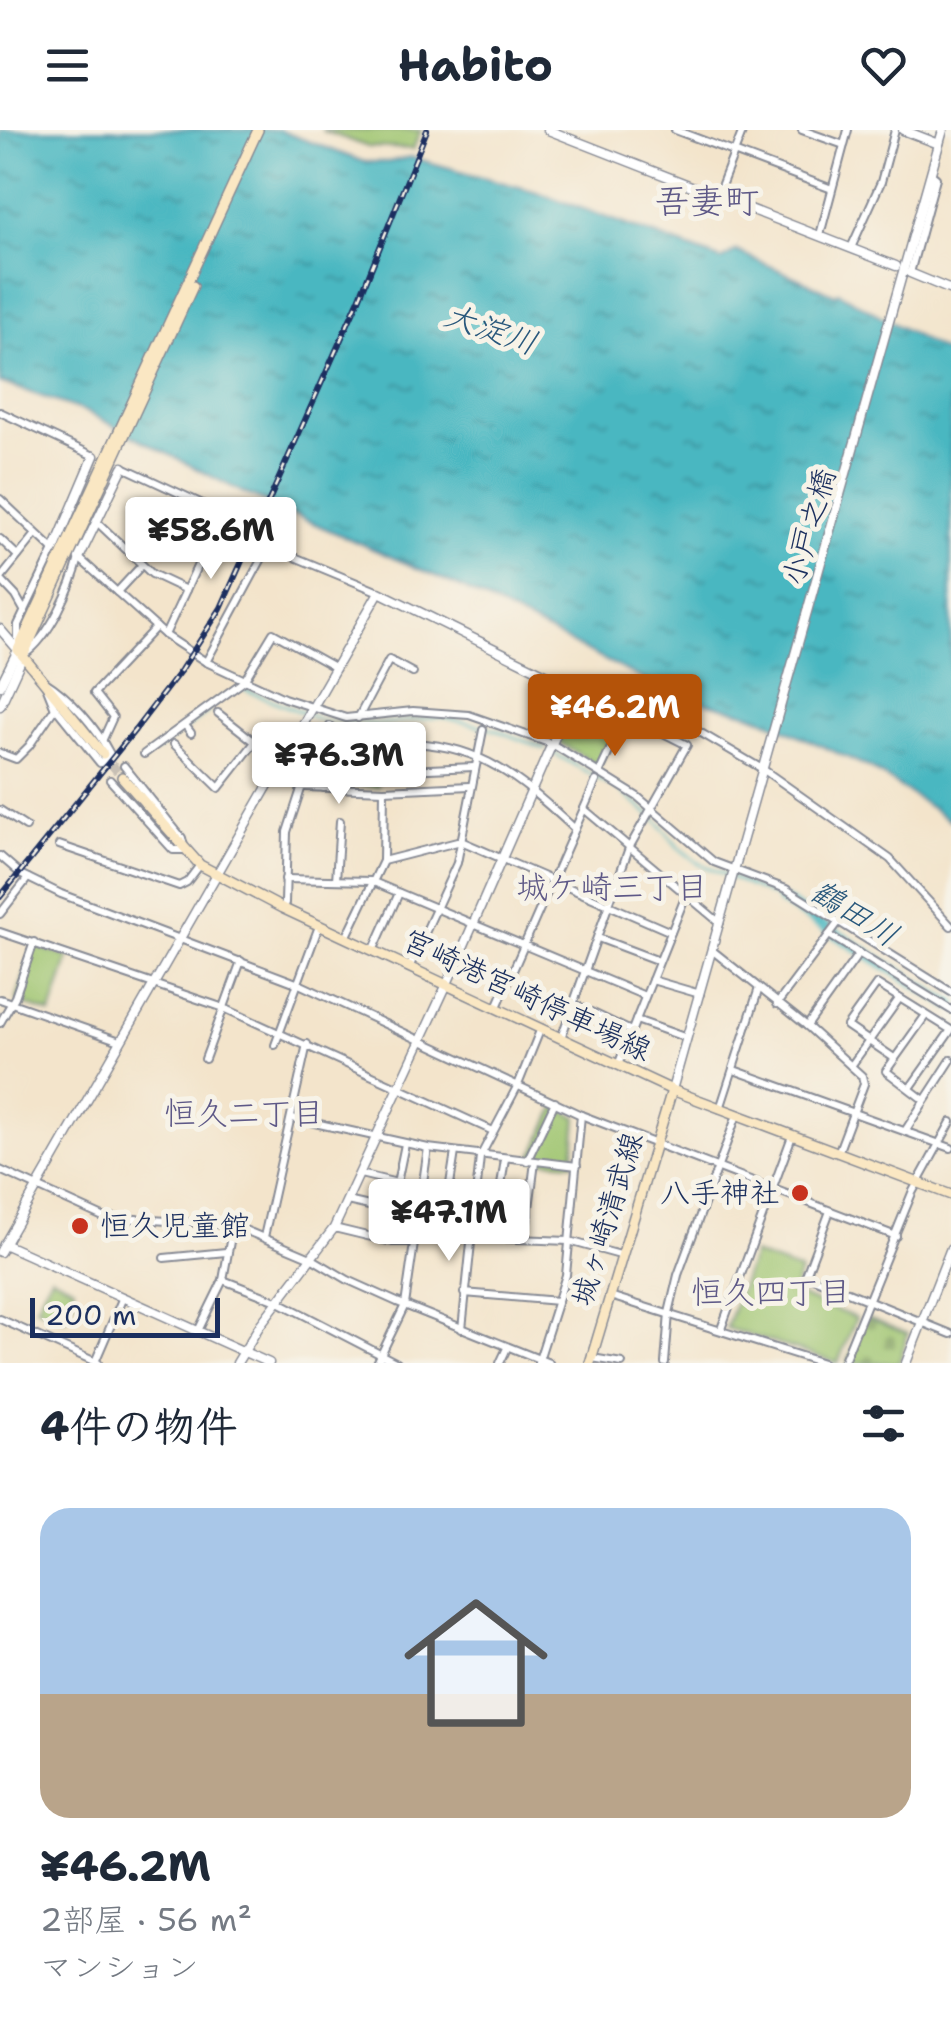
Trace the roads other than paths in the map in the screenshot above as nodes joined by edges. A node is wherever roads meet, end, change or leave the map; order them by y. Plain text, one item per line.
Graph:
1 (262, 130) edge
2 (548, 130) edge
3 (675, 130) edge
4 (743, 130) edge
5 (802, 130) edge
6 (848, 130) edge
7 (895, 130) edge
8 (903, 130) edge
9 (943, 130) edge
10 (939, 144) junction
11 (844, 145) junction
12 (951, 151) edge
13 (734, 152) junction
14 (931, 174) junction
15 (832, 189) junction
16 (718, 194) junction
17 (820, 235) junction
18 (851, 248) junction
19 (896, 266) dead end
20 (910, 272) joint
21 (951, 290) edge
22 (0, 412) edge
23 (94, 456) joint
24 (123, 467) joint
25 (0, 499) edge
26 (97, 522) junction
27 (36, 534) junction
28 (0, 539) edge
29 (54, 550) junction
30 (18, 556) junction
31 (80, 558) junction
32 (142, 566) junction
33 (0, 579) edge
34 (187, 590) junction
35 (118, 592) junction
36 (379, 592) junction
37 (26, 613) junction
38 (156, 627) junction
39 (0, 630) edge
40 (165, 635) junction
41 (20, 653) junction
42 (206, 662) junction
43 (336, 668) junction
44 (413, 673) dead end
45 (44, 681) junction
46 (244, 681) junction
47 (0, 686) edge
48 (576, 689) junction
49 (0, 706) edge
50 (56, 708) junction
51 (312, 708) junction
52 (218, 713) dead end
53 (626, 716) junction
54 (358, 718) junction
55 (185, 725) junction
56 (330, 726) dead end
57 (482, 730) dead end
58 (191, 734) dead end
59 (103, 739) junction
60 (256, 742) junction
61 (174, 744) dead end
62 (382, 744) dead end
63 (552, 744) junction
64 (0, 753) edge
65 (103, 754) tunnel mouth
66 (144, 754) dead end
67 (477, 754) junction
68 (284, 758) junction
69 (474, 767) junction
70 (765, 767) junction
71 (384, 771) dead end
72 (123, 772) tunnel mouth
73 (276, 772) junction
74 (600, 772) junction
75 (110, 780) tunnel mouth
76 (596, 781) dead end
77 (302, 786) junction
78 (470, 786) junction
79 (324, 788) junction
80 (384, 790) junction
81 (532, 790) junction
82 (584, 809) junction
83 (0, 810) edge
84 (653, 810) junction
85 (340, 820) dead end
86 (26, 826) dead end
87 (576, 829) junction
88 (461, 841) junction
89 (59, 845) dead end
90 (629, 848) junction
91 (185, 850) junction
92 (0, 856) edge
93 (502, 856) junction
94 (383, 860) junction
95 (200, 865) junction
96 (736, 872) junction
97 (216, 874) junction
98 (28, 878) junction
99 (285, 879) junction
100 (336, 880) junction
101 (554, 880) junction
102 (370, 881) junction
103 (398, 892) junction
104 (686, 894) junction
105 (610, 904) junction
106 (282, 908) junction
107 (438, 909) junction
108 (0, 914) edge
109 (838, 923) junction
110 (720, 924) junction
111 (473, 925) junction
112 (320, 926) junction
113 (951, 926) edge
114 (0, 932) edge
115 (671, 932) junction
116 (830, 935) junction
117 (346, 938) junction
118 (598, 938) junction
119 (180, 939) junction
120 (34, 942) junction
121 (525, 946) junction
122 (373, 951) junction
123 (713, 951) junction
124 (860, 953) junction
125 (659, 961) junction
126 (240, 962) junction
127 (409, 968) junction
128 (587, 972) junction
129 (652, 980) junction
130 (152, 983) junction
131 (299, 984) junction
132 (447, 984) junction
133 (758, 988) junction
134 (951, 992) edge
135 (700, 994) junction
136 (645, 996) junction
137 (0, 999) edge
138 (899, 999) junction
139 (12, 1003) junction
140 (574, 1004) junction
141 (777, 1004) junction
142 (496, 1007) junction
143 (224, 1008) junction
144 (951, 1010) edge
145 (926, 1014) junction
146 (636, 1020) junction
147 (0, 1023) edge
148 (807, 1026) junction
149 (541, 1028) junction
150 (278, 1032) junction
151 (631, 1032) junction
152 (561, 1038) junction
153 (687, 1038) junction
154 (420, 1040) junction
155 (869, 1040) junction
156 (120, 1041) junction
157 (308, 1044) junction
158 (275, 1045) dead end
159 (894, 1058) junction
160 (205, 1059) dead end
161 (951, 1060) edge
162 (618, 1066) junction
163 (852, 1066) junction
164 (734, 1070) junction
165 (518, 1085) junction
166 (400, 1087) junction
167 (910, 1088) junction
168 (672, 1090) junction
169 (924, 1100) junction
170 (555, 1102) junction
171 (720, 1109) junction
172 (853, 1113) junction
173 (582, 1115) junction
174 (737, 1115) junction
175 (292, 1118) junction
176 (951, 1122) edge
177 (492, 1131) junction
178 (905, 1131) junction
179 (792, 1136) junction
180 (375, 1138) junction
181 (656, 1142) junction
182 (405, 1144) junction
183 (938, 1144) junction
184 (428, 1148) junction
185 (951, 1148) edge
186 (455, 1152) junction
187 (838, 1153) junction
188 (480, 1157) junction
189 (504, 1159) junction
190 (531, 1162) junction
191 (577, 1166) junction
192 (718, 1166) junction
193 (0, 1170) edge
194 (360, 1174) junction
195 (397, 1183) junction
196 (918, 1183) junction
197 (37, 1186) junction
198 (422, 1189) junction
199 (772, 1190) junction
200 (951, 1195) edge
201 (347, 1201) junction
202 (830, 1210) junction
203 (418, 1218) junction
204 (233, 1225) junction
205 (334, 1228) junction
206 (442, 1236) junction
207 (896, 1236) junction
208 (264, 1238) junction
209 (470, 1238) junction
210 (494, 1238) junction
211 (526, 1239) junction
212 (414, 1242) junction
213 (569, 1242) junction
214 (2, 1246) edge
215 (951, 1248) edge
216 (226, 1252) junction
217 (620, 1255) junction
218 (164, 1258) dead end
219 (311, 1258) junction
220 (223, 1280) junction
221 (464, 1293) junction
222 (608, 1296) junction
223 (122, 1297) junction
224 (867, 1300) junction
225 (278, 1301) junction
226 (558, 1301) junction
227 (405, 1306) junction
228 (669, 1314) junction
229 (0, 1319) edge
230 (923, 1324) junction
231 (462, 1328) junction
232 (721, 1329) junction
233 (198, 1330) junction
234 (951, 1334) edge
235 (507, 1348) junction
236 (243, 1351) junction
237 (379, 1360) edge
238 (591, 1361) edge
239 (96, 1362) edge
240 (539, 1362) edge
241 (237, 1363) edge
242 (269, 1363) edge
243 (396, 1363) edge
244 (500, 1363) edge
245 (549, 1363) edge
246 (622, 1363) edge
247 (665, 1363) edge
248 (823, 1363) edge
249 (843, 1363) edge
250 (906, 1363) edge

1 - 41 main road
2 - 16 street
3 - 13 street
4 - 13 street
5 - 11 street
6 - 11 street
7 - 18 street
8 - 10 street
9 - 10 street, 小戸之橋
10 - 12 street
10 - 14 street, 小戸之橋
11 - 15 street
13 - 15 street
13 - 16 street
14 - 20 street
14 - 70 street, 小戸之橋
15 - 17 street
16 - 17 street
17 - 18 street
18 - 19 street
20 - 21 street
22 - 23 street
23 - 29 street
24 - 26 street
24 - 34 street
25 - 27 street
26 - 31 street
26 - 32 street
27 - 29 street
27 - 30 street
28 - 30 street
29 - 37 street
30 - 33 street
31 - 35 street
31 - 41 street
32 - 34 street
32 - 35 street
33 - 37 street
34 - 40 street
35 - 38 street
36 - 42 street
36 - 43 street
36 - 48 street
37 - 41 street
38 - 40 street
38 - 59 street
39 - 41 street
40 - 42 street
41 - 45 main road
41 - 47 street
41 - 49 street
42 - 46 street
43 - 46 street
43 - 51 street
44 - 54 street
45 - 50 street
45 - 59 street
45 - 65 main road
46 - 51 street
46 - 55 street
48 - 53 street
48 - 63 street
50 - 59 street
50 - 64 street
51 - 54 street
51 - 68 street
52 - 60 street
53 - 70 street
53 - 74 street
53 - 84 street
54 - 63 street
55 - 58 street
55 - 66 street
56 - 79 street
57 - 67 street
60 - 61 street
60 - 68 street
62 - 67 street
63 - 74 street
63 - 81 street
67 - 69 street
67 - 81 street
68 - 73 street
69 - 71 street
69 - 78 street
70 - 96 street, 小戸之橋
70 - 113 street
72 - 91 main road, 宮崎港宮崎停車場線
73 - 77 street
73 - 97 street
74 - 84 street
75 - 91 street
76 - 82 street
77 - 79 street
77 - 99 street
78 - 80 street
78 - 88 street
79 - 80 street
80 - 94 street
81 - 87 street
81 - 93 street
82 - 87 street
82 - 90 street
83 - 86 street
84 - 90 street
84 - 96 street
85 - 100 street
87 - 101 street
88 - 93 street
88 - 94 street
88 - 107 street
89 - 95 street
90 - 104 street
90 - 105 street
91 - 95 main road, 宮崎港宮崎停車場線
92 - 98 street
93 - 101 street
93 - 111 street
94 - 102 street
95 - 97 main road, 宮崎港宮崎停車場線
96 - 109 street
96 - 110 street, 小戸之橋
97 - 106 main road, 宮崎港宮崎停車場線
97 - 119 street
98 - 108 street
98 - 119 street
99 - 100 street
99 - 106 street
100 - 102 street
101 - 105 street
101 - 121 street
102 - 103 street
102 - 117 street
103 - 107 street
103 - 122 street
104 - 110 street
104 - 115 street
105 - 115 street
105 - 118 street
106 - 112 main road, 宮崎港宮崎停車場線
107 - 111 street
107 - 127 street
109 - 116 street
109 - 134 street
110 - 123 street, 小戸之橋
111 - 121 street
111 - 132 street
112 - 117 main road, 宮崎港宮崎停車場線
112 - 131 street
114 - 120 street
115 - 125 street
116 - 124 street
116 - 141 street
117 - 122 main road, 宮崎港宮崎停車場線
118 - 125 street
118 - 128 street
119 - 126 street
119 - 130 street
120 - 130 street
120 - 139 street
121 - 128 street
121 - 142 street
122 - 127 main road, 宮崎港宮崎停車場線
123 - 133 street
123 - 135 street, 小戸之橋
124 - 144 street
124 - 148 street
125 - 129 street
126 - 131 street
126 - 143 street
127 - 132 main road, 宮崎港宮崎停車場線
128 - 136 street
128 - 140 street
129 - 135 street
129 - 136 street
130 - 143 street
130 - 156 street
131 - 150 street
131 - 154 street
132 - 142 main road, 宮崎港宮崎停車場線
132 - 154 street
133 - 141 street
133 - 164 street
135 - 153 street, 小戸之橋
136 - 146 street
137 - 139 street
138 - 145 street
138 - 155 street
138 - 155 street
139 - 147 street
139 - 156 street
140 - 151 street
140 - 152 street
141 - 148 street
142 - 149 main road, 宮崎港宮崎停車場線
143 - 150 street
143 - 160 street
145 - 159 street
145 - 167 street
146 - 151 street
146 - 153 street
148 - 163 street
149 - 152 main road, 宮崎港宮崎停車場線
149 - 165 street
150 - 157 street
150 - 158 street
151 - 162 street
152 - 162 main road, 宮崎港宮崎停車場線
153 - 168 street, 小戸之橋
154 - 165 street
154 - 166 street
155 - 159 street
155 - 163 street
156 - 197 street
157 - 166 street
157 - 175 street
159 - 167 street
161 - 169 street
162 - 168 main road, 宮崎港宮崎停車場線
163 - 172 street
164 - 171 street
164 - 172 street
165 - 170 street
165 - 177 street
166 - 177 street
166 - 180 street
167 - 169 street
168 - 171 main road, 宮崎港宮崎停車場線
168 - 181 main road, 城ヶ崎清武線
169 - 178 street
170 - 173 street
170 - 190 street
171 - 174 main road, 宮崎港宮崎停車場線
172 - 178 street
172 - 187 street
173 - 181 street
173 - 191 street
174 - 179 main road, 宮崎港宮崎停車場線
174 - 192 street
175 - 180 street
175 - 208 street
176 - 183 street
177 - 188 street
178 - 183 street
179 - 187 main road, 宮崎港宮崎停車場線
179 - 199 street
180 - 182 street
180 - 194 street
181 - 192 street
181 - 217 main road, 城ヶ崎清武線
182 - 184 street
182 - 195 street
183 - 185 street
183 - 196 street
184 - 186 street
184 - 198 street
186 - 188 street
186 - 206 street
187 - 196 main road, 宮崎港宮崎停車場線
188 - 189 street
188 - 209 street
189 - 190 street
189 - 210 street
190 - 191 street
190 - 211 street
191 - 213 street
192 - 199 street
192 - 228 street
193 - 197 street
194 - 195 street
194 - 201 street
195 - 198 street
196 - 200 main road, 宮崎港宮崎停車場線
196 - 207 street
197 - 204 street
197 - 214 street
198 - 203 street
199 - 202 street
199 - 232 street
201 - 203 street
201 - 205 street
202 - 207 street
202 - 224 street
203 - 212 street
204 - 208 street
204 - 216 street
205 - 212 street
205 - 219 street
206 - 209 street
206 - 212 street
207 - 224 street
208 - 219 street
209 - 210 street
209 - 221 street
210 - 211 street
211 - 213 street
212 - 227 street
213 - 217 street
213 - 226 street
214 - 223 street
215 - 230 street
216 - 218 street
216 - 220 street
217 - 222 main road, 城ヶ崎清武線
219 - 225 street
219 - 227 street
220 - 225 street
220 - 233 street
221 - 226 street
221 - 231 street
222 - 228 street
222 - 238 main road, 城ヶ崎清武線
223 - 233 street
223 - 239 street
224 - 230 street
224 - 249 street
225 - 236 street
225 - 237 street
226 - 240 street
227 - 231 street
227 - 237 street
228 - 232 street
228 - 247 street
229 - 239 street
230 - 234 street
230 - 250 street
231 - 235 street
232 - 248 street
233 - 236 street
235 - 240 street
235 - 244 street
236 - 241 street
236 - 242 street
237 - 243 street
238 - 246 street
240 - 245 street

